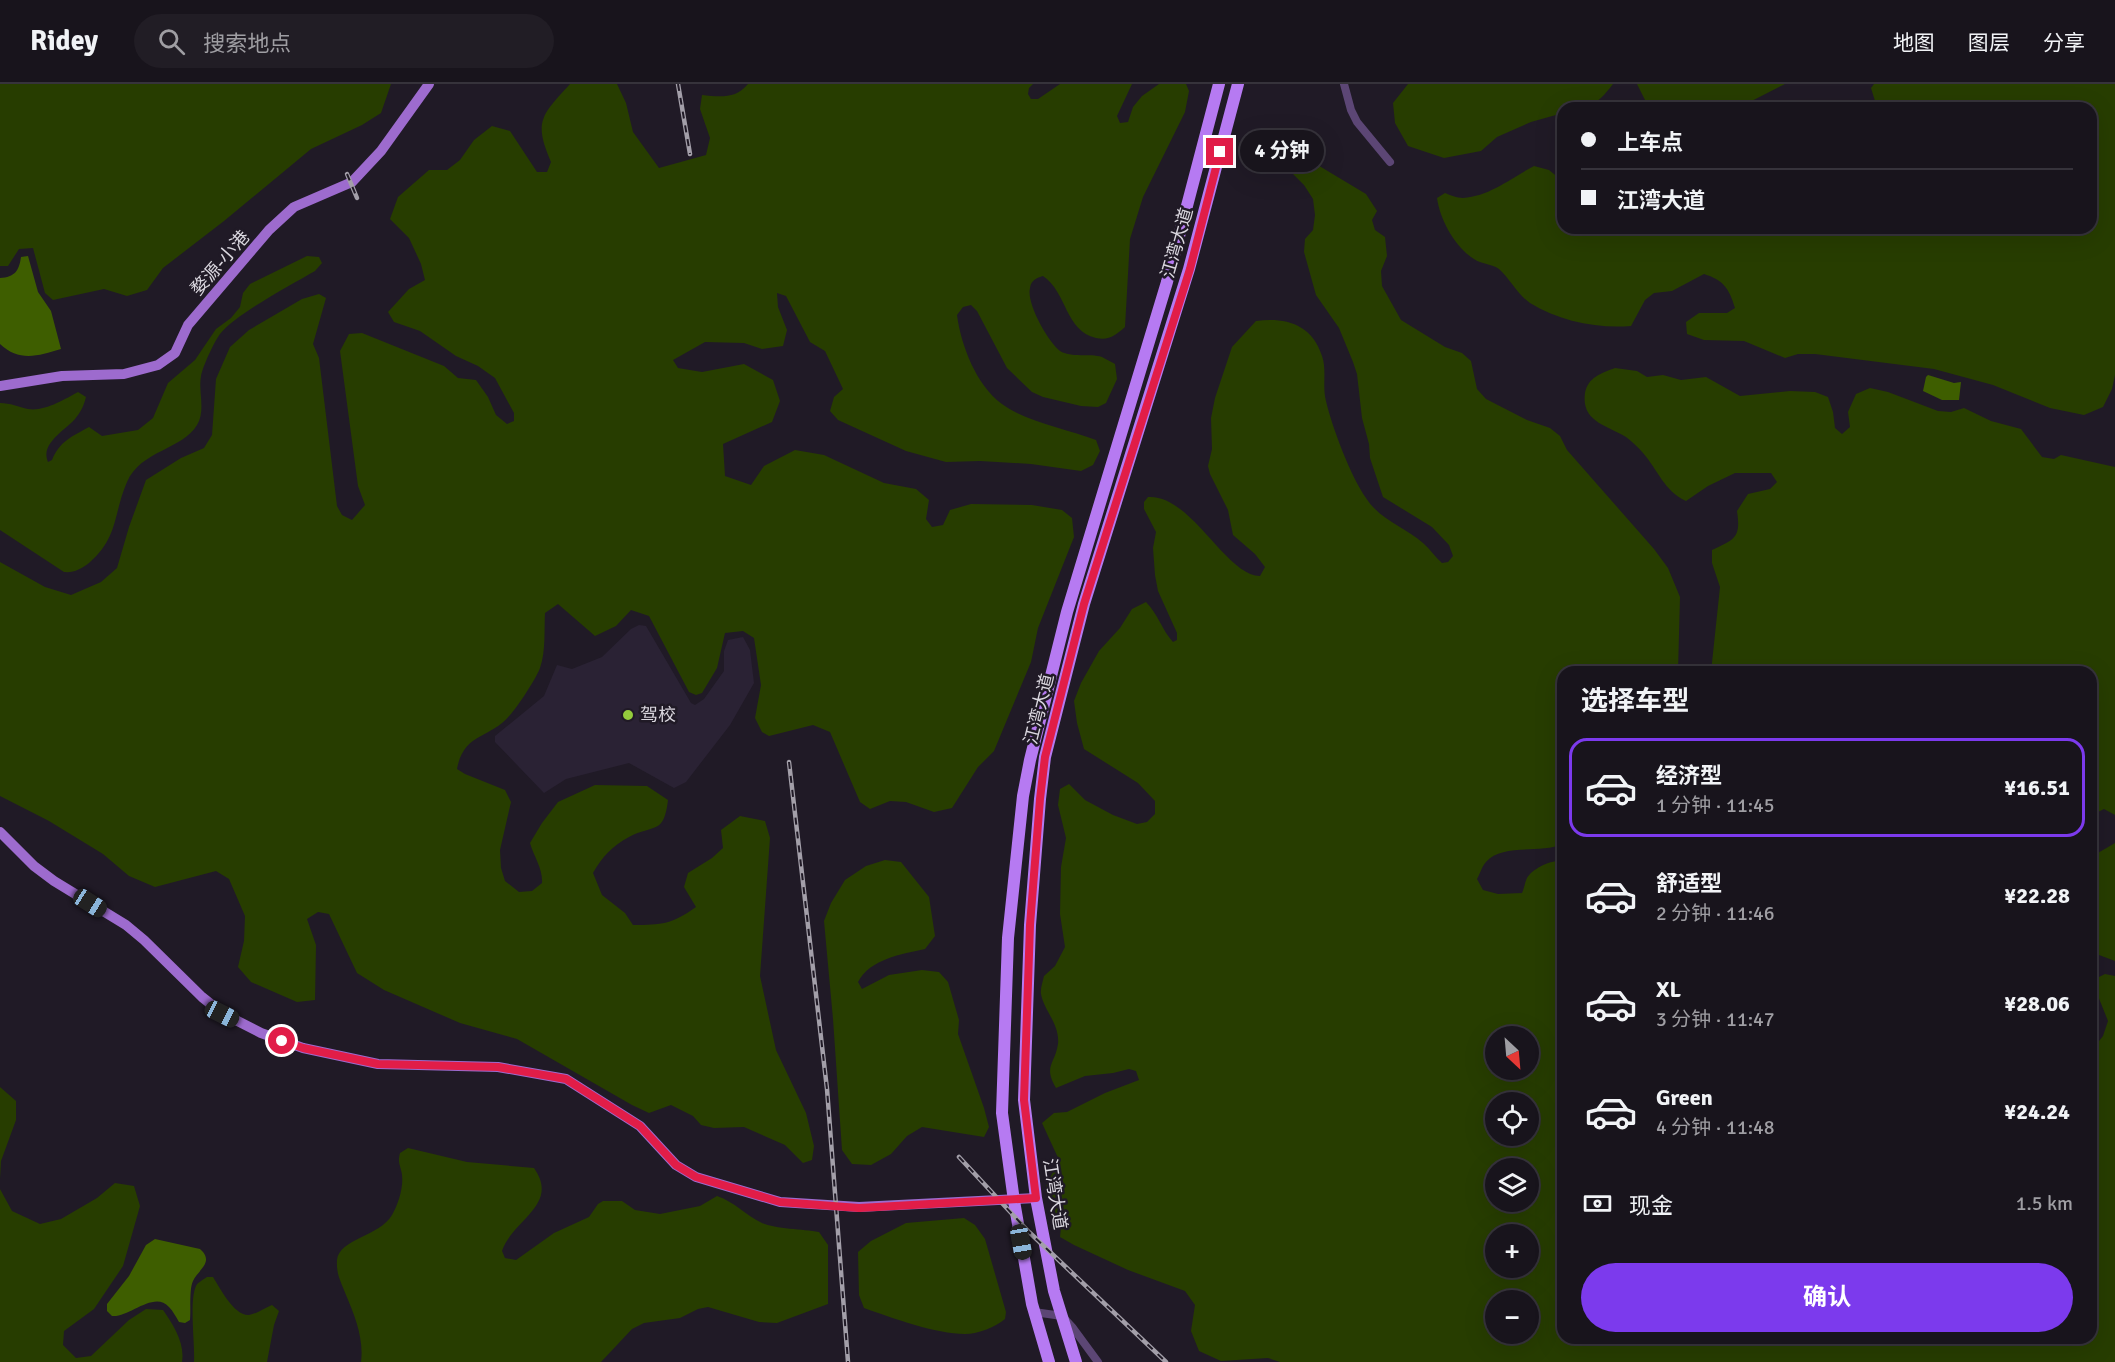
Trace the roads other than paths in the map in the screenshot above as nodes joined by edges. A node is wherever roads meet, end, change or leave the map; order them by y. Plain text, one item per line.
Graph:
1 (429, 84) edge
2 (1220, 84) edge
3 (1238, 84) edge
4 (1344, 84) edge
5 (1390, 162) dead end
6 (0, 386) edge
7 (0, 832) edge
8 (1036, 1198) junction
9 (1014, 1201) junction
10 (1034, 1312) junction
11 (1062, 1316) junction
12 (1049, 1362) edge
13 (1076, 1362) edge
14 (1098, 1362) edge

1 - 6 main road, 婺源-小港
2 - 9 highway, 江湾大道
3 - 8 highway, 江湾大道
4 - 5 street
7 - 9 main road
8 - 9 main road
8 - 11 highway, 江湾大道
9 - 10 highway, 江湾大道
10 - 11 street
10 - 12 highway, 江湾大道
11 - 13 highway, 江湾大道
11 - 14 street

